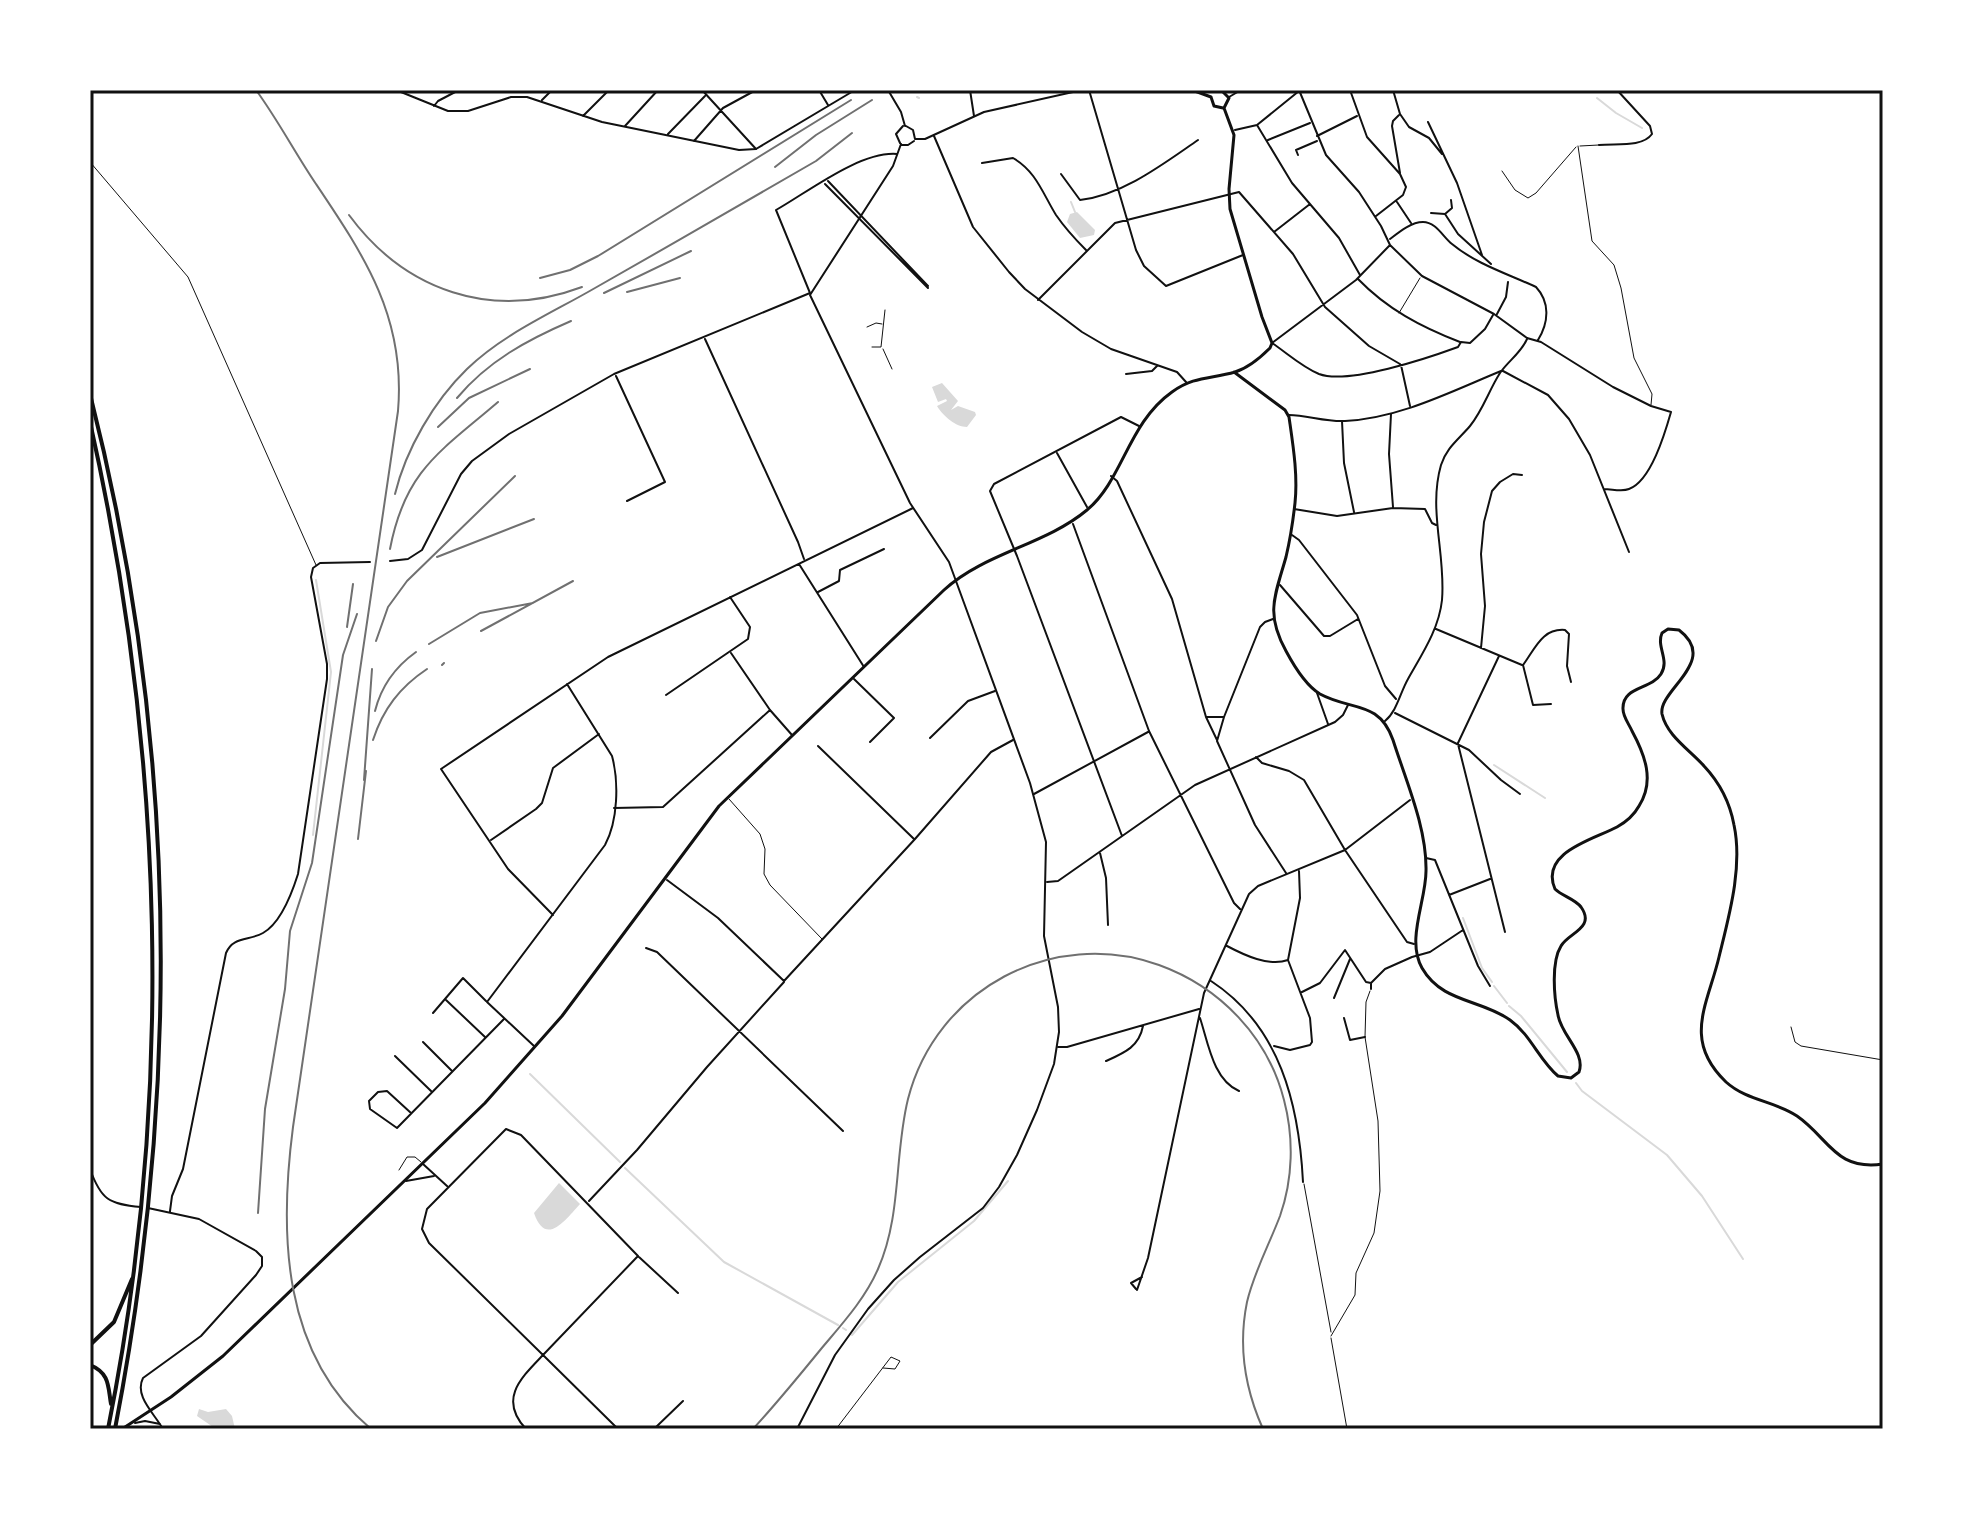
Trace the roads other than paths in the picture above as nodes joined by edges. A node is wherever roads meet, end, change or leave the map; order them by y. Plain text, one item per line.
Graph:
1 (396, 90) edge
2 (459, 90) edge
3 (552, 90) edge
4 (609, 90) edge
5 (658, 90) edge
6 (702, 90) edge
7 (756, 90) edge
8 (819, 90) edge
9 (855, 90) edge
10 (888, 90) edge
11 (970, 90) edge
12 (1076, 90) edge
13 (1082, 90) edge
14 (1089, 90) edge
15 (1192, 90) edge
16 (1241, 90) edge
17 (1299, 90) edge
18 (1350, 90) edge
19 (1393, 90) edge
20 (1617, 90) edge
21 (1215, 92) edge
22 (706, 94) junction
23 (1211, 97) junction
24 (1229, 97) junction
25 (542, 102) junction
26 (828, 106) junction
27 (434, 107) junction
28 (1224, 108) junction
29 (721, 110) junction
30 (1400, 114) junction
31 (974, 116) junction
32 (1359, 116) junction
33 (583, 117) junction
34 (1311, 122) junction
35 (1428, 122) dead end
36 (1257, 125) junction
37 (905, 126) junction
38 (625, 127) junction
39 (1233, 130) junction
40 (934, 135) junction
41 (668, 136) junction
42 (1318, 138) junction
43 (915, 139) junction
44 (1198, 140) dead end
45 (1268, 140) junction
46 (694, 141) junction
47 (901, 144) junction
48 (1599, 145) joint
49 (1578, 146) junction
50 (756, 149) junction
51 (897, 154) junction
52 (1298, 155) dead end
53 (1442, 155) junction
54 (90, 162) edge
55 (982, 163) dead end
56 (1502, 171) dead end
57 (1061, 174) dead end
58 (1400, 174) junction
59 (826, 181) junction
60 (1117, 189) junction
61 (1229, 194) junction
62 (1451, 200) dead end
63 (1396, 201) junction
64 (1310, 204) junction
65 (1431, 213) dead end
66 (1445, 214) junction
67 (1375, 216) junction
68 (860, 218) junction
69 (1127, 220) junction
70 (1411, 224) junction
71 (1273, 232) junction
72 (1389, 240) junction
73 (1390, 245) junction
74 (1087, 251) junction
75 (1243, 255) junction
76 (1482, 255) junction
77 (1491, 265) junction
78 (1422, 276) junction
79 (1359, 277) junction
80 (1508, 282) dead end
81 (810, 293) junction
82 (1038, 300) junction
83 (1323, 305) junction
84 (885, 310) dead end
85 (1399, 313) junction
86 (1495, 315) junction
87 (885, 323) junction
88 (867, 327) dead end
89 (705, 337) junction
90 (1527, 338) junction
91 (1537, 341) junction
92 (1461, 342) junction
93 (1272, 343) junction
94 (872, 347) dead end
95 (881, 347) junction
96 (884, 351) junction
97 (891, 352) dead end
98 (1400, 364) junction
99 (1158, 365) junction
100 (892, 369) dead end
101 (1502, 371) junction
102 (1234, 372) junction
103 (614, 374) junction
104 (1126, 374) dead end
105 (1186, 382) junction
106 (90, 394) edge
107 (1651, 406) junction
108 (1411, 407) junction
109 (1391, 413) junction
110 (1288, 415) junction
111 (1342, 421) junction
112 (90, 422) edge
113 (1140, 426) junction
114 (1057, 452) junction
115 (1522, 475) dead end
116 (1111, 476) junction
117 (1604, 489) junction
118 (627, 501) dead end
119 (913, 508) junction
120 (1393, 508) junction
121 (1088, 509) junction
122 (1294, 509) junction
123 (1355, 514) junction
124 (1071, 521) junction
125 (1437, 525) junction
126 (1290, 534) junction
127 (884, 549) dead end
128 (1014, 549) junction
129 (1629, 552) dead end
130 (804, 560) junction
131 (390, 561) dead end
132 (370, 562) dead end
133 (799, 563) junction
134 (316, 565) junction
135 (956, 579) junction
136 (1277, 584) junction
137 (817, 592) junction
138 (730, 596) junction
139 (1359, 618) junction
140 (1273, 619) junction
141 (1434, 629) junction
142 (1481, 648) junction
143 (730, 652) junction
144 (1499, 656) junction
145 (1523, 665) junction
146 (865, 668) junction
147 (854, 679) junction
148 (1571, 682) dead end
149 (566, 683) junction
150 (996, 690) junction
151 (1317, 692) junction
152 (666, 695) dead end
153 (1397, 699) junction
154 (1348, 703) junction
155 (1551, 704) dead end
156 (770, 710) junction
157 (1394, 713) junction
158 (1206, 717) junction
159 (1224, 717) junction
160 (1385, 721) junction
161 (1329, 725) junction
162 (1149, 731) junction
163 (599, 734) junction
164 (793, 736) junction
165 (930, 738) dead end
166 (1014, 740) junction
167 (1217, 741) junction
168 (870, 742) dead end
169 (1458, 744) junction
170 (818, 746) dead end
171 (1256, 756) junction
172 (1094, 763) junction
173 (1228, 768) junction
174 (1034, 794) junction
175 (1520, 794) dead end
176 (1181, 795) junction
177 (727, 798) junction
178 (1411, 799) junction
179 (614, 808) junction
180 (1122, 836) junction
181 (915, 839) junction
182 (490, 841) junction
183 (1345, 850) junction
184 (1099, 852) junction
185 (1426, 858) junction
186 (1299, 870) junction
187 (1287, 874) junction
188 (664, 879) junction
189 (1492, 879) junction
190 (1047, 882) junction
191 (1449, 895) junction
192 (1241, 910) junction
193 (553, 915) junction
194 (1108, 925) dead end
195 (1463, 930) junction
196 (1505, 932) dead end
197 (823, 939) junction
198 (1226, 945) junction
199 (1416, 945) junction
200 (646, 948) dead end
201 (1417, 956) junction
202 (1351, 958) junction
203 (1288, 960) junction
204 (784, 981) junction
205 (1211, 981) junction
206 (1371, 983) junction
207 (1490, 986) dead end
208 (1371, 989) joint
209 (1301, 992) junction
210 (1334, 998) dead end
211 (445, 999) junction
212 (487, 1002) junction
213 (1200, 1009) junction
214 (433, 1013) dead end
215 (1200, 1017) junction
216 (1344, 1018) dead end
217 (504, 1019) junction
218 (1143, 1025) junction
219 (1791, 1027) dead end
220 (739, 1030) junction
221 (1365, 1037) junction
222 (485, 1038) junction
223 (423, 1042) dead end
224 (1272, 1045) junction
225 (1058, 1047) junction
226 (535, 1048) junction
227 (395, 1056) dead end
228 (1883, 1060) edge
229 (1106, 1061) dead end
230 (453, 1072) junction
231 (1239, 1091) dead end
232 (432, 1092) junction
233 (411, 1113) junction
234 (843, 1131) dead end
235 (423, 1164) junction
236 (1883, 1164) edge
237 (90, 1169) edge
238 (399, 1170) dead end
239 (435, 1176) junction
240 (405, 1181) junction
241 (1303, 1182) joint
242 (448, 1187) junction
243 (588, 1202) junction
244 (170, 1211) junction
245 (638, 1256) junction
246 (1143, 1276) dead end
247 (133, 1277) junction
248 (678, 1293) dead end
249 (1331, 1336) junction
250 (90, 1345) edge
251 (543, 1355) junction
252 (90, 1365) edge
253 (883, 1368) dead end
254 (683, 1401) dead end
255 (112, 1406) junction
256 (152, 1410) junction
257 (130, 1424) junction
258 (160, 1424) junction
259 (108, 1429) edge
260 (115, 1429) edge
261 (122, 1429) edge
262 (163, 1429) edge
263 (526, 1429) edge
264 (618, 1429) edge
265 (654, 1429) edge
266 (797, 1429) edge
267 (836, 1429) edge
268 (1347, 1429) edge

1 - 27 street
2 - 27 street
3 - 25 street
4 - 33 street
5 - 38 street
6 - 22 street
7 - 29 street
8 - 26 street
9 - 26 street
10 - 37 street
11 - 31 street
12 - 13 street
12 - 31 street
14 - 60 street
15 - 23 main road
16 - 24 street
17 - 34 street
17 - 36 street
18 - 32 street
19 - 30 street
20 - 48 street
21 - 23 main road
21 - 24 main road
22 - 29 street
22 - 41 street
23 - 28 main road
24 - 28 main road
25 - 27 street
25 - 33 street
26 - 50 street
28 - 39 main road
29 - 46 street
29 - 50 street
30 - 53 street
30 - 58 street
31 - 40 street
32 - 42 street
32 - 58 street
33 - 38 street
34 - 42 street
34 - 45 street
35 - 53 street
36 - 39 street
36 - 45 street
37 - 43 street
37 - 47 street
38 - 41 street
39 - 61 main road
40 - 43 street
40 - 82 street
41 - 46 street
42 - 52 street
42 - 67 street
43 - 47 street
44 - 60 street
45 - 64 street
46 - 50 street
47 - 51 street
48 - 49 street
49 - 56 street
49 - 107 street
51 - 59 street
51 - 68 street
53 - 76 street
54 - 134 street
55 - 74 street
57 - 60 street
58 - 63 street
59 - 68 street
59 - 81 street
60 - 69 street
61 - 69 street
61 - 71 street
61 - 75 main road
62 - 66 street
63 - 67 street
63 - 70 street
64 - 71 street
64 - 79 street
65 - 66 street
66 - 76 street
67 - 72 street
68 - 68 street
68 - 81 street
69 - 74 street
69 - 75 street
70 - 72 street
70 - 77 street
71 - 83 street
72 - 73 street
73 - 78 street
73 - 79 street
74 - 82 street
75 - 93 main road
76 - 77 street
77 - 91 street
78 - 85 street
78 - 86 street
79 - 83 street
79 - 85 street
80 - 86 street
81 - 89 street
81 - 119 street
82 - 99 street
83 - 93 street
83 - 98 street
84 - 87 street
85 - 92 street
86 - 90 street
86 - 92 street
87 - 88 street
87 - 95 street
89 - 103 street
89 - 130 street
90 - 91 street
90 - 101 street
91 - 107 street
92 - 98 street
93 - 98 street
93 - 102 main road
94 - 95 street
95 - 96 street
96 - 97 street
96 - 100 street
98 - 108 street
99 - 104 street
99 - 105 street
101 - 108 street
101 - 117 street
101 - 125 street
102 - 105 main road
102 - 110 main road
103 - 118 street
103 - 131 street
105 - 113 main road
106 - 260 highway
107 - 117 street
108 - 109 street
109 - 111 street
109 - 120 street
110 - 111 street
110 - 122 main road
111 - 123 street
112 - 247 highway
113 - 114 street
113 - 116 main road
114 - 121 street
114 - 128 street
115 - 142 street
116 - 121 main road
116 - 158 street
117 - 129 street
119 - 130 street
119 - 135 street
120 - 123 street
120 - 125 street
121 - 124 main road
122 - 123 street
122 - 126 main road
124 - 128 main road
124 - 162 street
125 - 141 street
126 - 136 main road
126 - 139 street
127 - 137 street
128 - 135 main road
128 - 172 street
130 - 133 street
132 - 134 street
133 - 137 street
133 - 138 street
134 - 244 street
135 - 146 main road
135 - 150 street
136 - 139 street
136 - 140 main road
137 - 146 street
138 - 143 street
138 - 149 street
139 - 153 street
140 - 151 main road
140 - 159 street
141 - 142 street
141 - 153 street
142 - 144 street
143 - 152 street
143 - 156 street
144 - 145 street
144 - 169 street
145 - 148 street
145 - 155 street
146 - 147 main road
147 - 164 main road
147 - 168 street
149 - 163 street
149 - 182 street
150 - 165 street
150 - 166 street
151 - 154 main road
151 - 161 street
153 - 157 street
154 - 160 main road
154 - 161 street
156 - 164 street
156 - 179 street
157 - 160 street
157 - 169 street
158 - 159 street
158 - 167 street
159 - 167 street
160 - 178 main road
161 - 171 street
162 - 172 street
162 - 176 street
163 - 179 street
163 - 182 street
164 - 177 main road
166 - 174 street
166 - 181 street
167 - 173 street
169 - 175 street
169 - 189 street
170 - 181 street
171 - 173 street
171 - 183 street
172 - 174 street
172 - 180 street
173 - 176 street
173 - 187 street
174 - 190 street
176 - 180 street
176 - 192 street
177 - 188 main road
177 - 197 street
178 - 183 street
178 - 185 main road
179 - 193 street
180 - 184 street
181 - 197 street
182 - 193 street
183 - 186 street
183 - 199 street
184 - 190 street
184 - 194 street
185 - 191 street
185 - 199 main road
186 - 187 street
186 - 203 street
187 - 192 street
188 - 204 street
188 - 226 main road
189 - 191 street
189 - 196 street
190 - 225 street
191 - 195 street
192 - 198 street
193 - 212 street
195 - 201 street
195 - 207 street
197 - 204 street
198 - 203 street
198 - 205 street
199 - 201 main road
200 - 220 street
201 - 206 street
201 - 236 main road
202 - 206 street
202 - 209 street
202 - 210 street
203 - 209 street
204 - 220 street
205 - 213 street
205 - 224 street
206 - 208 street
208 - 221 street
209 - 224 street
211 - 212 street
211 - 214 street
211 - 222 street
212 - 217 street
213 - 215 street
213 - 218 street
215 - 231 street
215 - 246 street
216 - 221 street
217 - 222 street
217 - 226 street
218 - 225 street
218 - 229 street
219 - 228 street
220 - 234 street
220 - 243 street
221 - 249 street
222 - 230 street
223 - 230 street
224 - 241 street
225 - 266 street
226 - 235 main road
227 - 232 street
230 - 232 street
232 - 233 street
233 - 233 street
235 - 238 street
235 - 239 street
235 - 240 main road
237 - 244 street
239 - 240 street
239 - 242 street
240 - 256 main road
241 - 249 street
242 - 243 street
242 - 251 street
243 - 245 street
244 - 256 street
245 - 248 street
245 - 251 street
247 - 250 highway
247 - 255 highway
249 - 268 street
251 - 263 street
251 - 264 street
252 - 255 highway
253 - 267 street
254 - 265 street
255 - 259 highway
256 - 257 main road
256 - 258 street
257 - 258 street
257 - 261 main road
258 - 262 street

